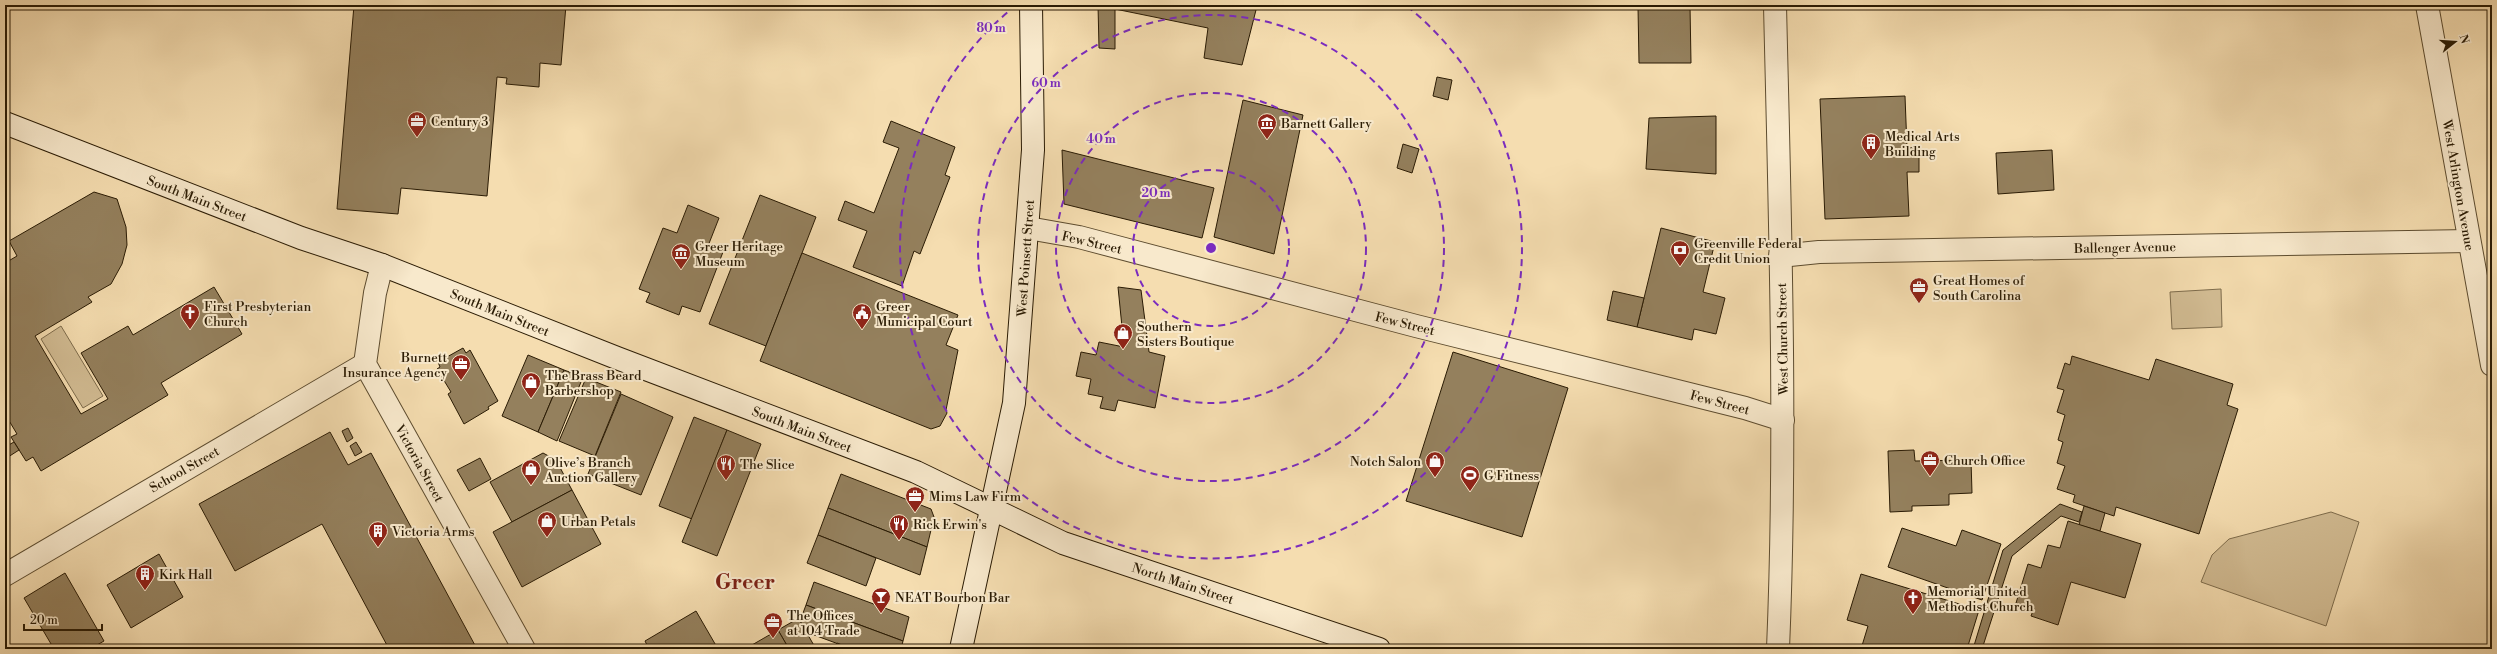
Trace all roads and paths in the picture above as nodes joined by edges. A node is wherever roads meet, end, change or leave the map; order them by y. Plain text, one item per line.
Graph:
1 (1031, 5) edge
2 (1775, 5) edge
3 (2427, 5) edge
4 (5, 123) edge
5 (1028, 228) junction
6 (2469, 241) junction
7 (1780, 256) junction
8 (382, 265) junction
9 (365, 364) junction
10 (2492, 365) edge
11 (1783, 420) junction
12 (992, 508) junction
13 (5, 575) edge
14 (524, 649) edge
15 (961, 649) edge
16 (1379, 649) edge
17 (1778, 649) edge

1 - 5 street, West Poinsett Street
2 - 7 street, West Church Street
3 - 6 street, West Arlington Avenue
4 - 8 street, South Main Street
5 - 11 street, Few Street
5 - 12 street, West Poinsett Street
6 - 7 street, Ballenger Avenue
6 - 10 street, West Arlington Avenue
7 - 11 street, West Church Street
8 - 9 street
8 - 12 street, South Main Street
9 - 13 street, School Street
9 - 14 street, Victoria Street
11 - 17 street, West Church Street
12 - 15 street, West Poinsett Street
12 - 16 street, North Main Street

